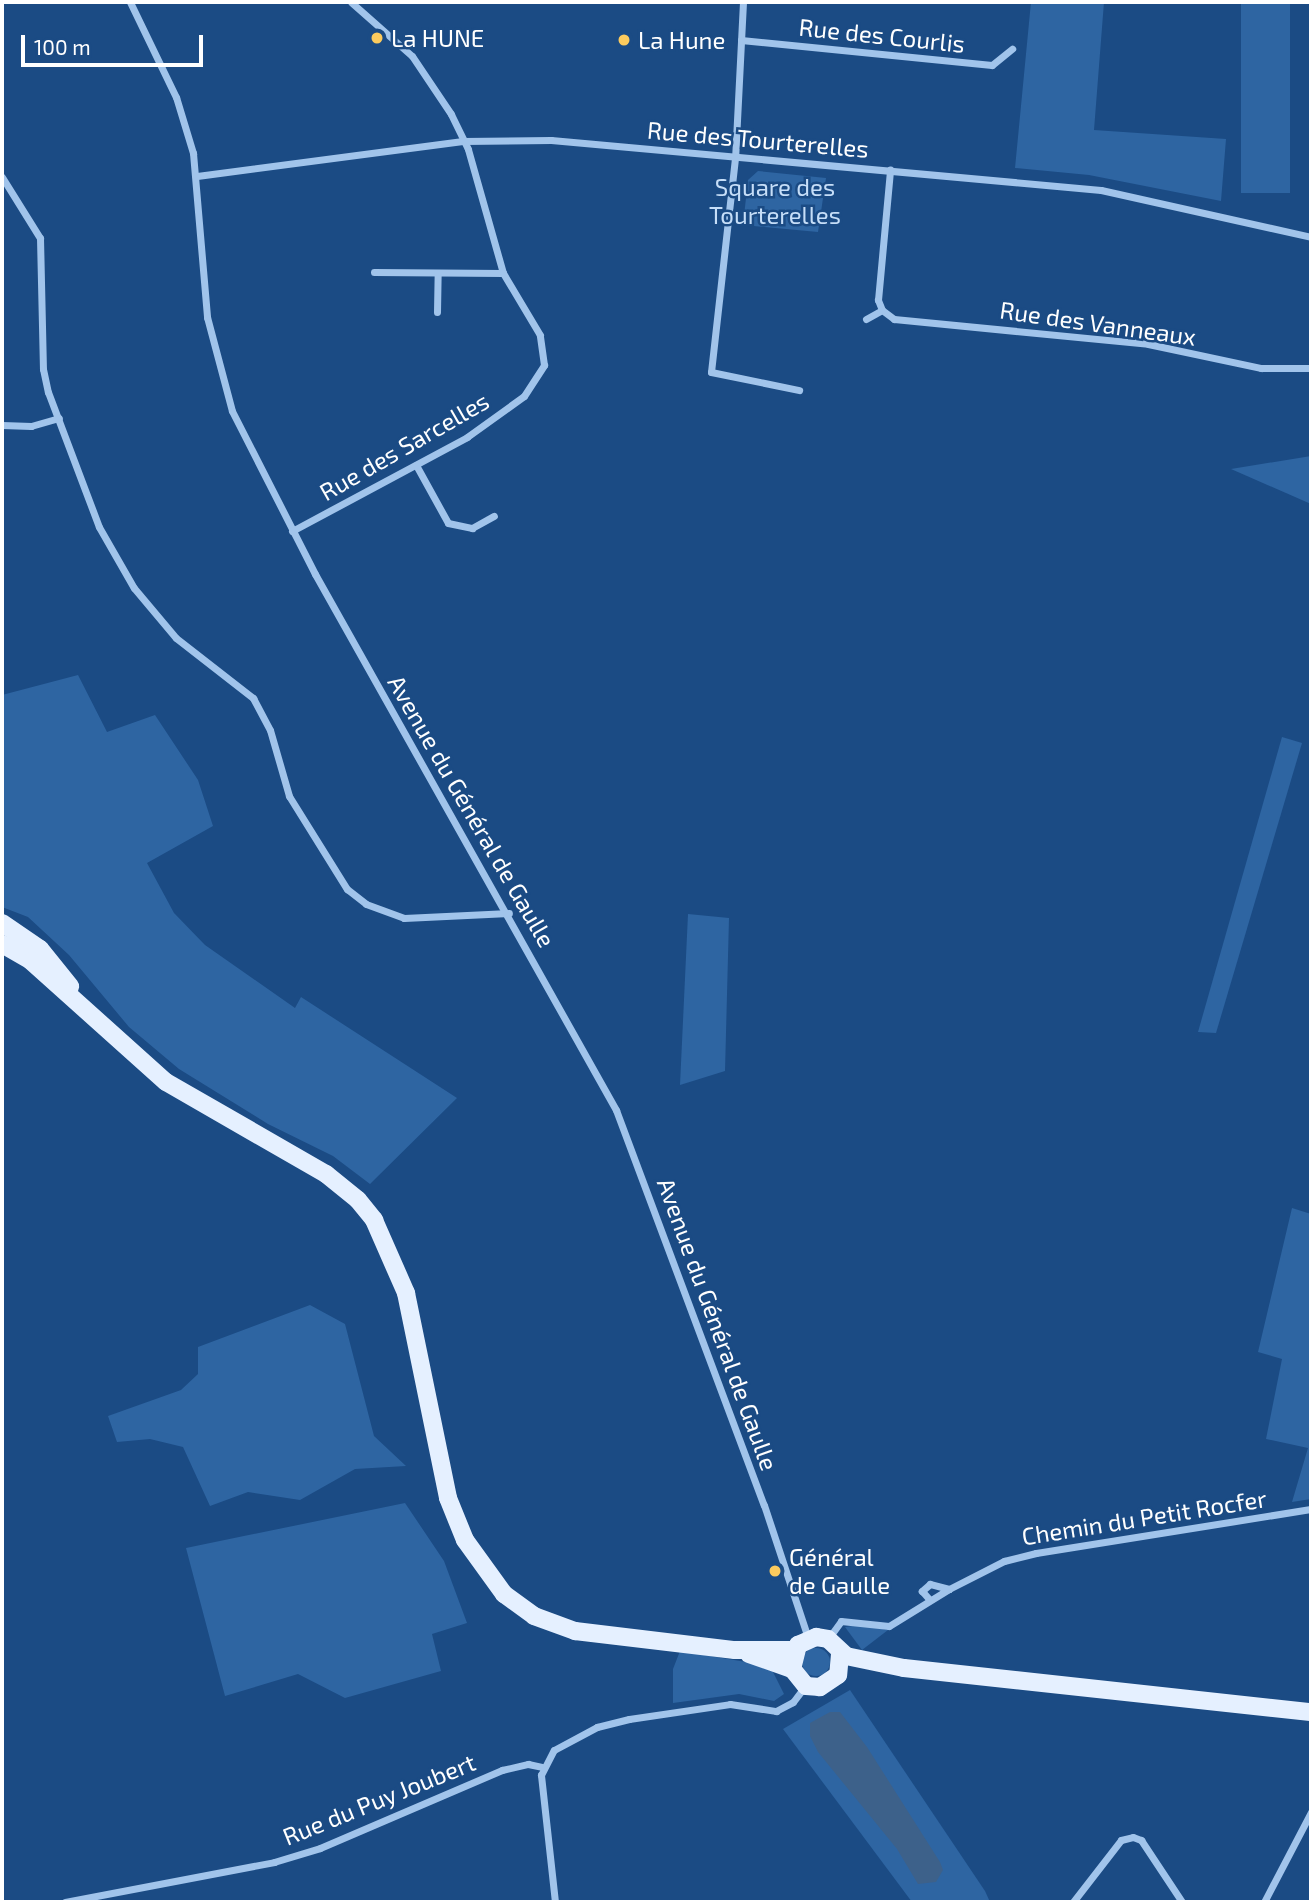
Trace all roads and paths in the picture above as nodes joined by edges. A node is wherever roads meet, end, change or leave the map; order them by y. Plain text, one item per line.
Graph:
1 (130, 2) edge
2 (351, 2) edge
3 (743, 2) edge
4 (741, 40) junction
5 (1012, 49) dead end
6 (463, 141) junction
7 (735, 158) junction
8 (890, 170) junction
9 (197, 176) junction
10 (2, 177) edge
11 (1311, 237) edge
12 (374, 272) dead end
13 (438, 273) junction
14 (503, 273) junction
15 (882, 310) junction
16 (438, 312) dead end
17 (866, 318) dead end
18 (1311, 368) edge
19 (799, 390) dead end
20 (59, 418) junction
21 (2, 425) edge
22 (416, 465) junction
23 (494, 516) dead end
24 (292, 531) junction
25 (509, 914) junction
26 (2, 923) edge
27 (2, 944) edge
28 (98, 1022) junction
29 (1311, 1509) edge
30 (948, 1589) junction
31 (929, 1599) junction
32 (808, 1638) junction
33 (828, 1639) junction
34 (735, 1650) junction
35 (794, 1650) junction
36 (840, 1654) junction
37 (904, 1668) junction
38 (792, 1669) junction
39 (838, 1675) junction
40 (806, 1686) junction
41 (1311, 1712) edge
42 (542, 1767) junction
43 (1311, 1812) edge
44 (65, 1902) edge
45 (555, 1902) edge
46 (1073, 1902) edge
47 (1182, 1902) edge
48 (1264, 1902) edge

1 - 9 street, Avenue du Général de Gaulle
2 - 6 street
3 - 4 street
4 - 5 street, Rue des Courlis
4 - 7 street
6 - 7 street, Rue des Tourterelles
6 - 9 street, Rue des Tourterelles
6 - 14 street
7 - 8 street, Rue des Tourterelles
7 - 19 street
8 - 11 street, Rue des Tourterelles
8 - 15 street
9 - 24 street, Avenue du Général de Gaulle
10 - 20 street
12 - 13 street
13 - 14 street
13 - 16 street
14 - 22 street, Rue des Sarcelles
15 - 17 street
15 - 18 street, Rue des Vanneaux
20 - 21 street
20 - 25 street
22 - 23 street
22 - 24 street, Rue des Sarcelles
24 - 25 street, Avenue du Général de Gaulle
25 - 32 street, Avenue du Général de Gaulle
26 - 28 main road
27 - 28 main road
28 - 34 main road
29 - 30 street, Chemin du Petit Rocfer
30 - 31 street
30 - 31 street
31 - 33 street
32 - 33 main road
32 - 35 main road
33 - 36 main road
34 - 35 main road
34 - 38 main road
35 - 38 main road
36 - 37 main road
36 - 39 main road
37 - 39 main road
37 - 41 main road
38 - 40 main road
39 - 40 main road
40 - 42 street
42 - 44 street, Rue du Puy Joubert
42 - 45 street
43 - 48 street
46 - 47 street

